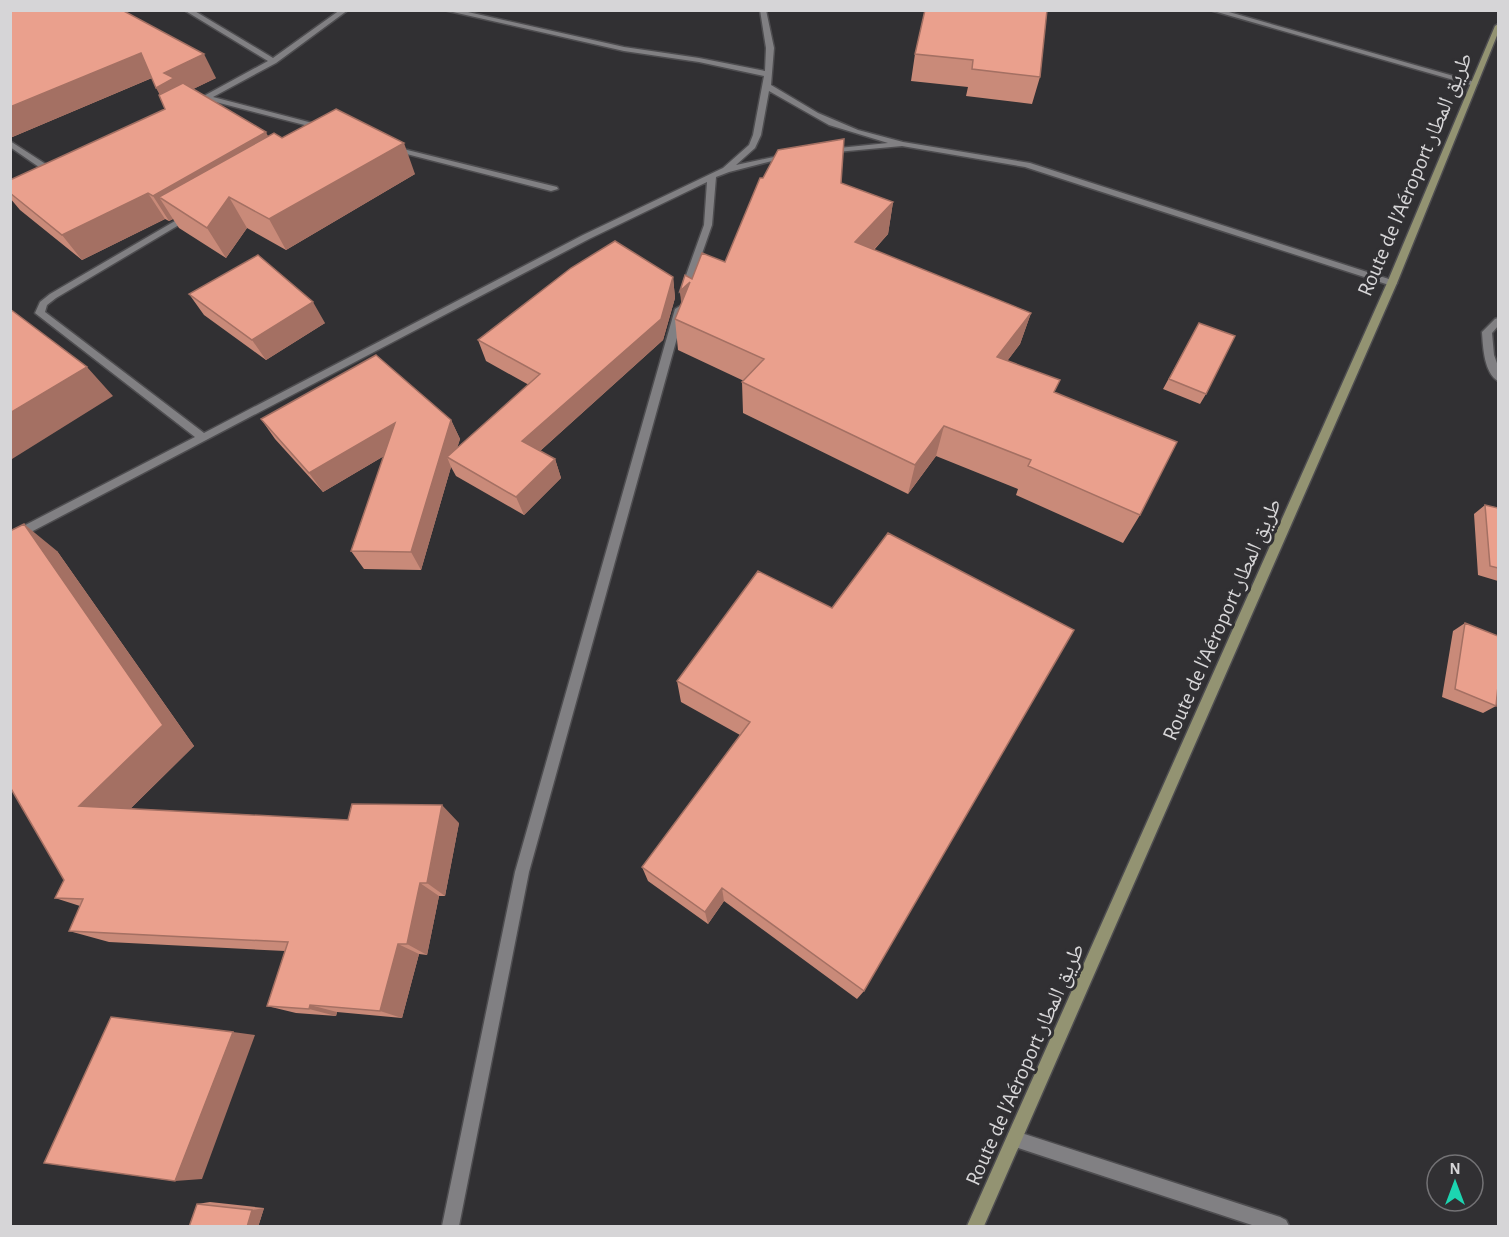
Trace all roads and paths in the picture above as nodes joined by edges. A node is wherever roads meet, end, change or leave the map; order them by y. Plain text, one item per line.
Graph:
1 (187, 10) edge
2 (345, 10) edge
3 (447, 10) edge
4 (763, 10) edge
5 (1205, 10) edge
6 (1215, 11) edge
7 (1498, 26) edge
8 (273, 62) junction
9 (767, 74) junction
10 (1474, 83) junction
11 (767, 86) junction
12 (207, 98) junction
13 (186, 109) edge
14 (323, 137) edge
15 (10, 143) edge
16 (377, 143) edge
17 (901, 144) junction
18 (825, 151) edge
19 (801, 154) edge
20 (725, 170) junction
21 (712, 177) junction
22 (51, 183) edge
23 (554, 189) dead end
24 (203, 208) edge
25 (1392, 283) junction
26 (1498, 321) edge
27 (1498, 377) edge
28 (203, 438) junction
29 (10, 539) edge
30 (1015, 1138) junction
31 (450, 1227) edge
32 (975, 1227) edge
33 (1280, 1227) edge

1 - 8 street
2 - 8 street
3 - 9 street
4 - 9 street
5 - 6 street
6 - 10 street
7 - 10 street, Route de l'Aéroport طريق المطار
8 - 12 street
9 - 11 street
10 - 25 street, Route de l'Aéroport طريق المطار
11 - 17 street
11 - 20 street
12 - 13 street
12 - 14 street
15 - 22 street
16 - 23 street
17 - 18 street
17 - 25 street
19 - 20 street
20 - 21 street
21 - 28 street
21 - 31 street
24 - 28 street
25 - 30 street, Route de l'Aéroport طريق المطار
26 - 27 street
28 - 29 street
30 - 32 street, Route de l'Aéroport طريق المطار
30 - 33 street

